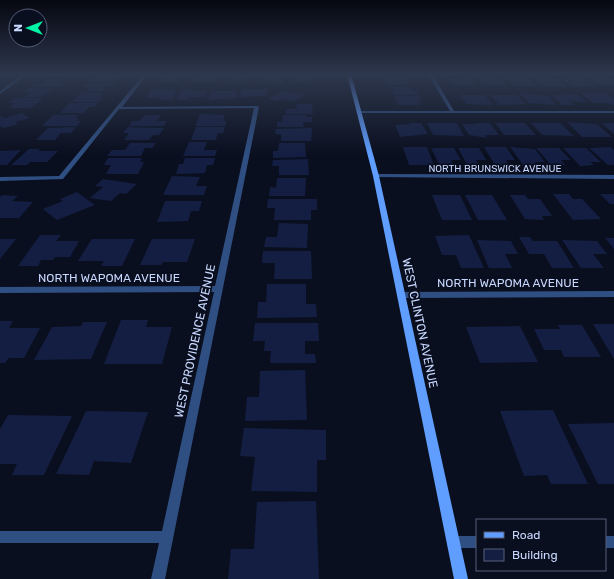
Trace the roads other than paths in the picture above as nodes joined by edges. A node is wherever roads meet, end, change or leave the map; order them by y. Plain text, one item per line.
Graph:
1 (124, 101) edge
2 (355, 101) edge
3 (446, 101) edge
4 (118, 108) junction
5 (358, 112) junction
6 (453, 112) junction
7 (614, 112) edge
8 (376, 176) junction
9 (614, 177) edge
10 (0, 179) edge
11 (218, 289) junction
12 (0, 290) edge
13 (614, 294) edge
14 (402, 295) junction
15 (0, 537) edge
16 (167, 537) junction
17 (453, 542) junction
18 (476, 542) edge
19 (158, 579) edge
20 (461, 579) edge

1 - 4 street
2 - 5 main road, WEST CLINTON AVENUE
3 - 6 street
4 - 10 street
4 - 11 street, WEST PROVIDENCE AVENUE
5 - 6 street
5 - 8 main road, WEST CLINTON AVENUE
6 - 7 street
8 - 9 street, NORTH BRUNSWICK AVENUE
8 - 14 main road, WEST CLINTON AVENUE
11 - 12 street, NORTH WAPOMA AVENUE
11 - 16 street, WEST PROVIDENCE AVENUE
13 - 14 street, NORTH WAPOMA AVENUE
14 - 17 main road, WEST CLINTON AVENUE
15 - 16 street
16 - 19 street, WEST PROVIDENCE AVENUE
17 - 18 street
17 - 20 main road, WEST CLINTON AVENUE

